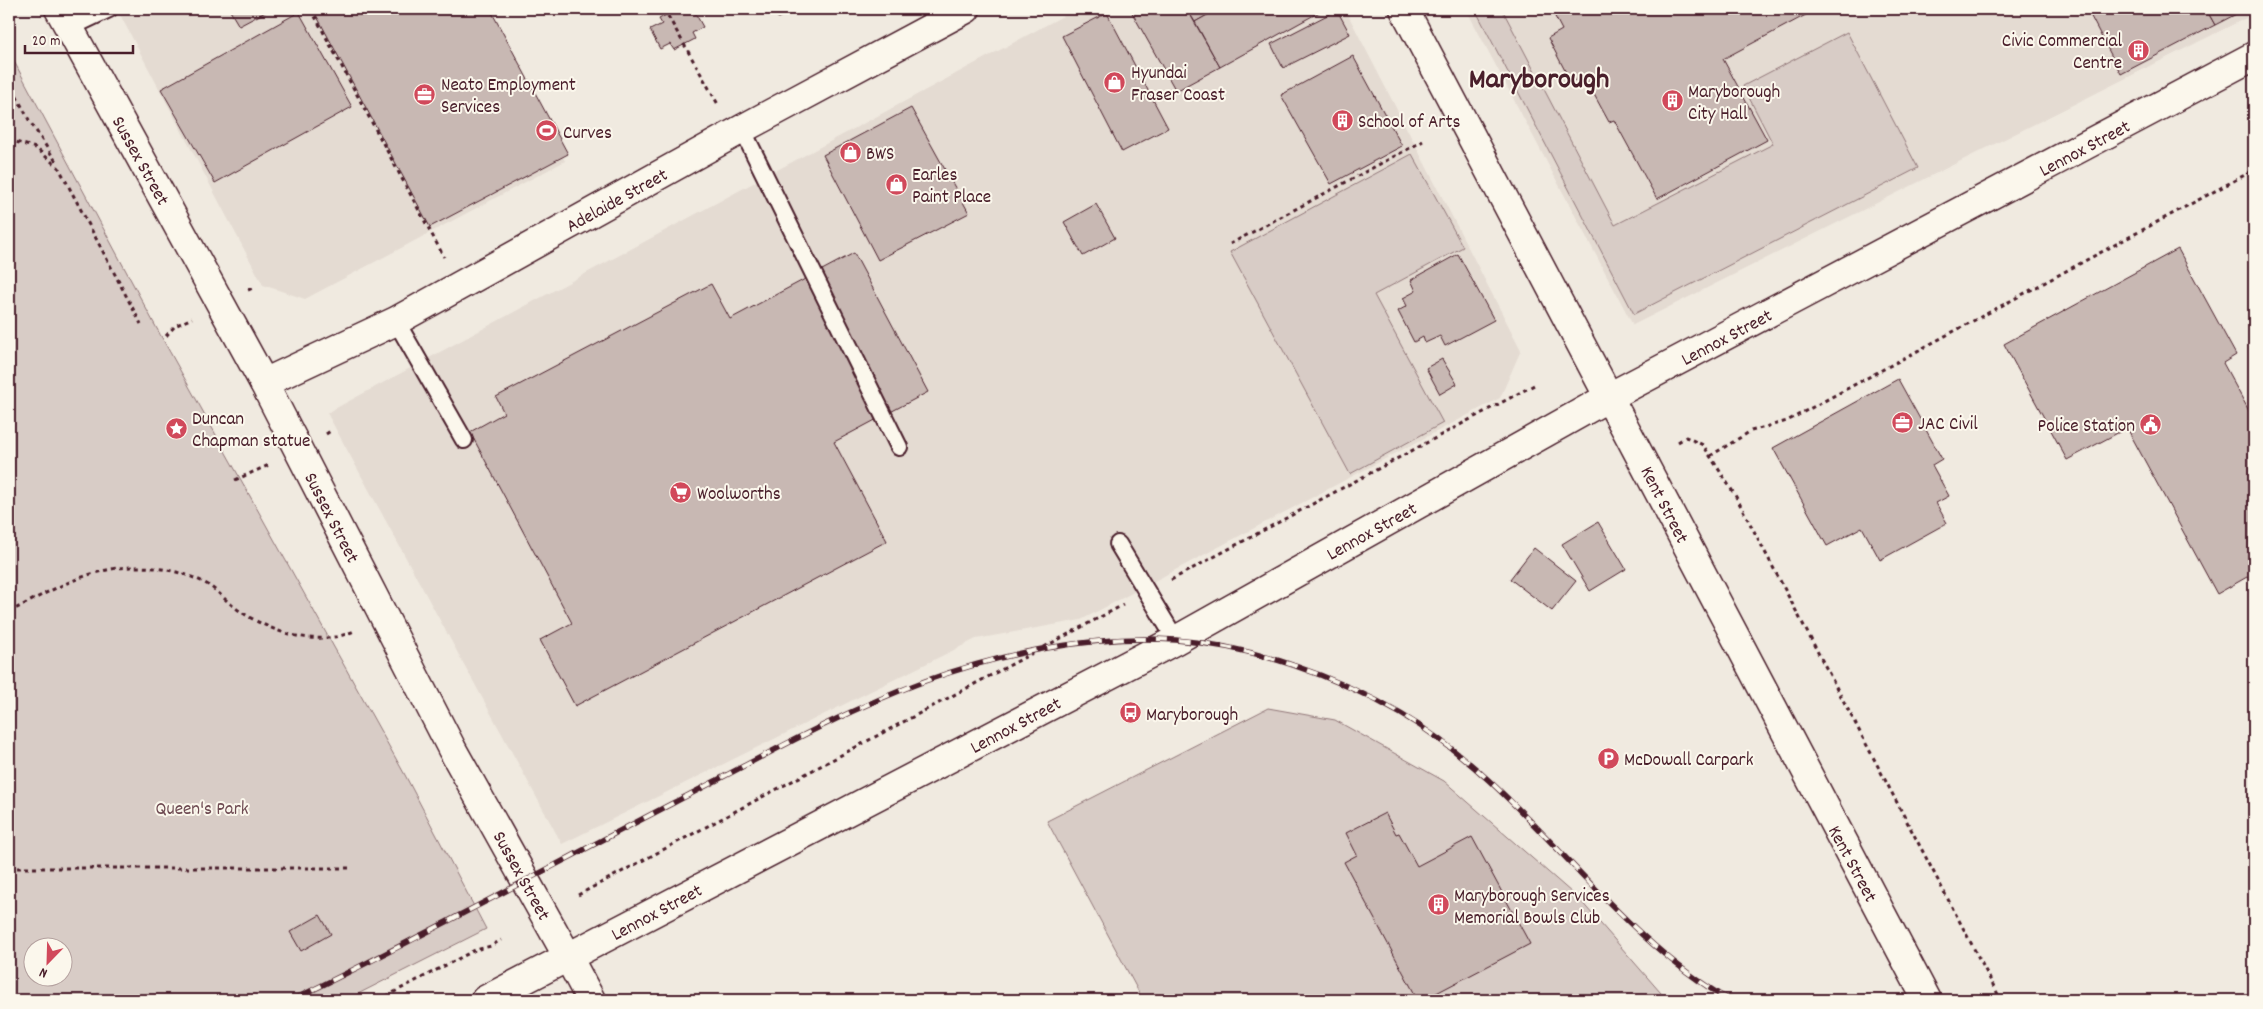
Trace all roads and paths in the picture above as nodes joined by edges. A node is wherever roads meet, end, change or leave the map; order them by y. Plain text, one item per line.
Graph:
1 (109, 9) edge
2 (311, 9) edge
3 (664, 9) edge
4 (966, 9) edge
5 (1404, 9) edge
6 (64, 18) edge
7 (2254, 56) edge
8 (9, 82) edge
9 (709, 89) dead end
10 (742, 129) junction
11 (9, 140) edge
12 (1423, 142) dead end
13 (59, 168) junction
14 (2254, 170) edge
15 (1230, 244) dead end
16 (460, 286) junction
17 (193, 318) dead end
18 (396, 321) junction
19 (140, 324) dead end
20 (166, 336) dead end
21 (264, 383) junction
22 (1536, 384) dead end
23 (1609, 397) junction
24 (464, 440) dead end
25 (1678, 442) dead end
26 (899, 447) dead end
27 (1710, 456) junction
28 (273, 463) dead end
29 (235, 480) dead end
30 (1118, 544) dead end
31 (1148, 592) junction
32 (9, 612) edge
33 (384, 617) junction
34 (1176, 640) junction
35 (9, 868) edge
36 (350, 868) dead end
37 (578, 896) dead end
38 (501, 940) dead end
39 (568, 957) junction
40 (379, 1000) edge
41 (485, 1000) edge
42 (591, 1000) edge
43 (1927, 1000) edge
44 (2000, 1000) edge

1 - 6 lane
2 - 16 path
3 - 9 path
4 - 10 street, Adelaide Street
5 - 23 street, Kent Street
6 - 21 street, Sussex Street
7 - 23 street, Lennox Street
8 - 13 path
10 - 16 street, Adelaide Street
10 - 26 lane
11 - 13 path
12 - 15 path
13 - 19 path
14 - 27 path
16 - 18 street, Adelaide Street
17 - 20 path
18 - 21 street, Adelaide Street
18 - 24 lane
21 - 33 street, Sussex Street
22 - 31 path
23 - 34 street, Lennox Street
23 - 43 street, Kent Street
25 - 27 path
27 - 44 path
28 - 29 path
30 - 31 lane
31 - 34 lane
31 - 37 path
32 - 33 path
33 - 39 street, Sussex Street
34 - 39 street, Lennox Street
35 - 36 path
38 - 40 path
39 - 41 street, Lennox Street
39 - 42 street, Sussex Street

